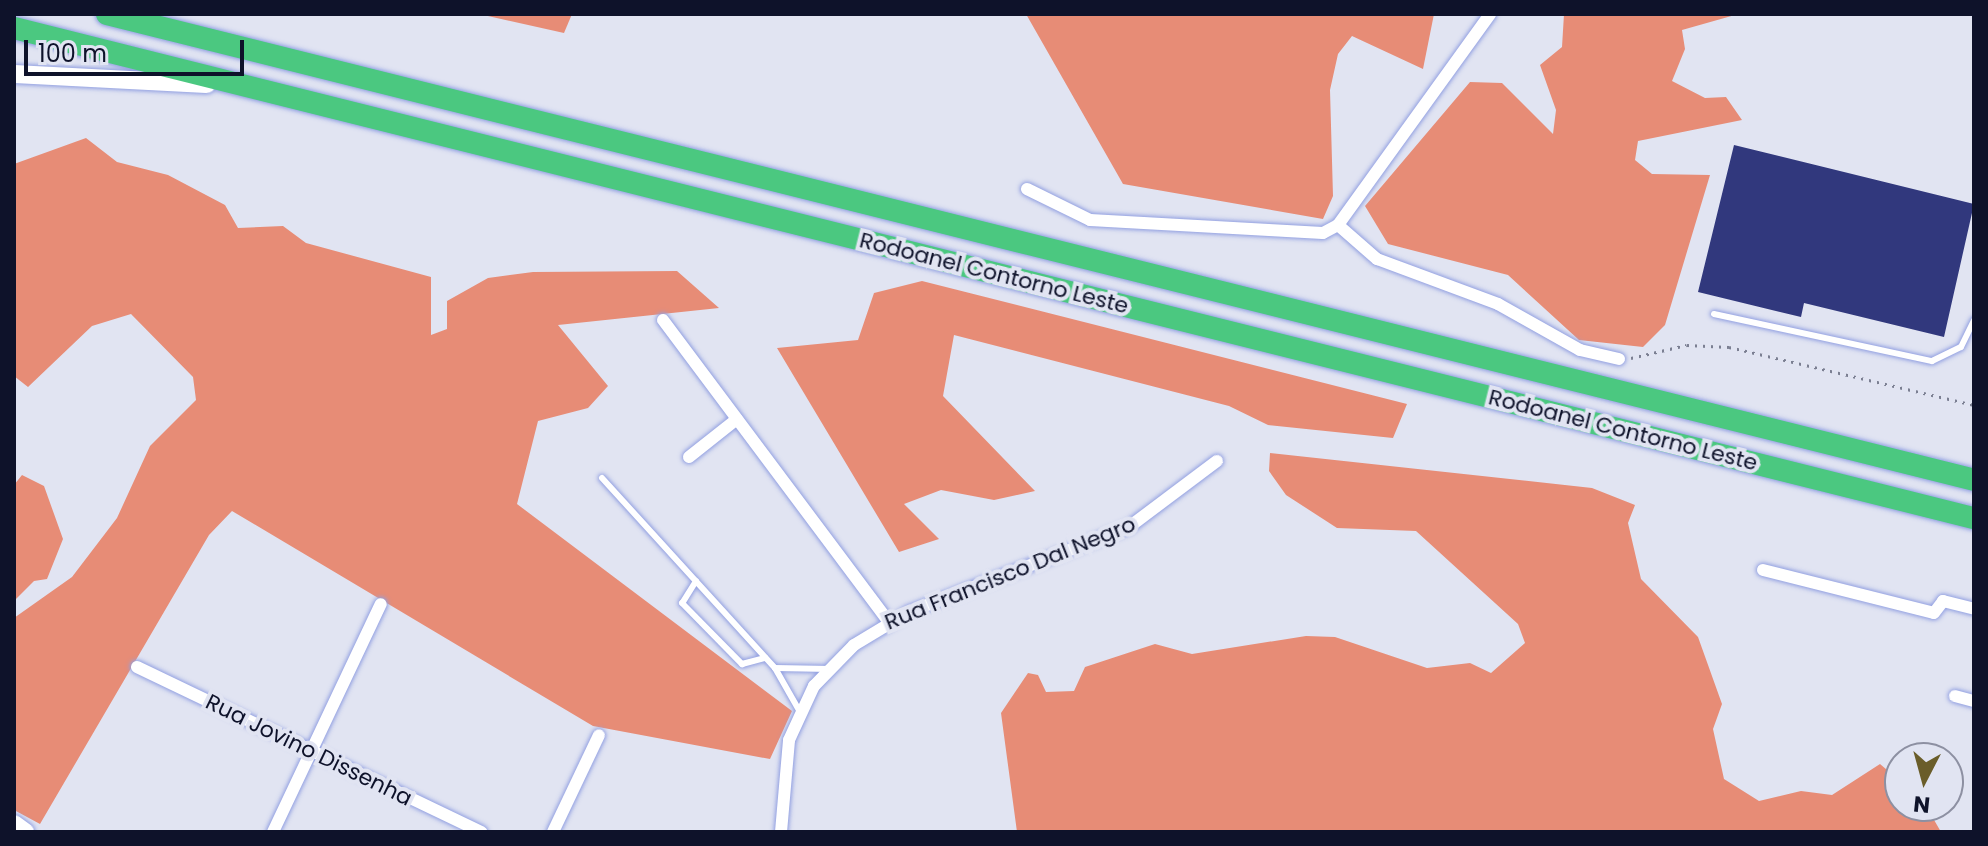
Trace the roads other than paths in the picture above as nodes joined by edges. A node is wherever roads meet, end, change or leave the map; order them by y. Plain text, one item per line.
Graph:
1 (107, 14) edge
2 (1490, 14) edge
3 (14, 28) edge
4 (14, 74) edge
5 (250, 87) junction
6 (1027, 189) dead end
7 (1338, 225) junction
8 (1714, 314) dead end
9 (663, 320) dead end
10 (1974, 320) edge
11 (1619, 359) road end
12 (737, 419) junction
13 (689, 457) dead end
14 (1217, 461) dead end
15 (602, 478) dead end
16 (1974, 480) edge
17 (1974, 518) edge
18 (1763, 570) dead end
19 (696, 581) junction
20 (381, 604) dead end
21 (1974, 609) edge
22 (888, 621) junction
23 (765, 658) junction
24 (137, 667) dead end
25 (775, 668) junction
26 (831, 669) junction
27 (1955, 696) dead end
28 (1974, 701) edge
29 (800, 712) junction
30 (599, 735) dead end
31 (312, 751) junction
32 (14, 824) edge
33 (25, 832) edge
34 (273, 832) edge
35 (482, 832) edge
36 (553, 832) edge
37 (781, 832) edge

1 - 16 highway, Rodoanel Contorno Leste
2 - 7 street
3 - 5 highway, Rodoanel Contorno Leste
4 - 5 main road
5 - 17 highway, Rodoanel Contorno Leste
6 - 7 street
7 - 11 street
8 - 10 lane
9 - 12 street
12 - 13 street
12 - 22 street
14 - 22 street, Rua Francisco Dal Negro
15 - 19 lane
18 - 21 street
19 - 23 lane
19 - 23 lane
20 - 31 street
22 - 26 street, Rua Francisco Dal Negro
23 - 25 lane
24 - 31 street, Rua Jovino Dissenha
25 - 26 lane
25 - 29 lane
26 - 29 street, Rua Francisco Dal Negro
27 - 28 street
29 - 37 street, Rua Francisco Dal Negro
30 - 36 street
31 - 34 street
31 - 35 street, Rua Jovino Dissenha
32 - 33 main road

